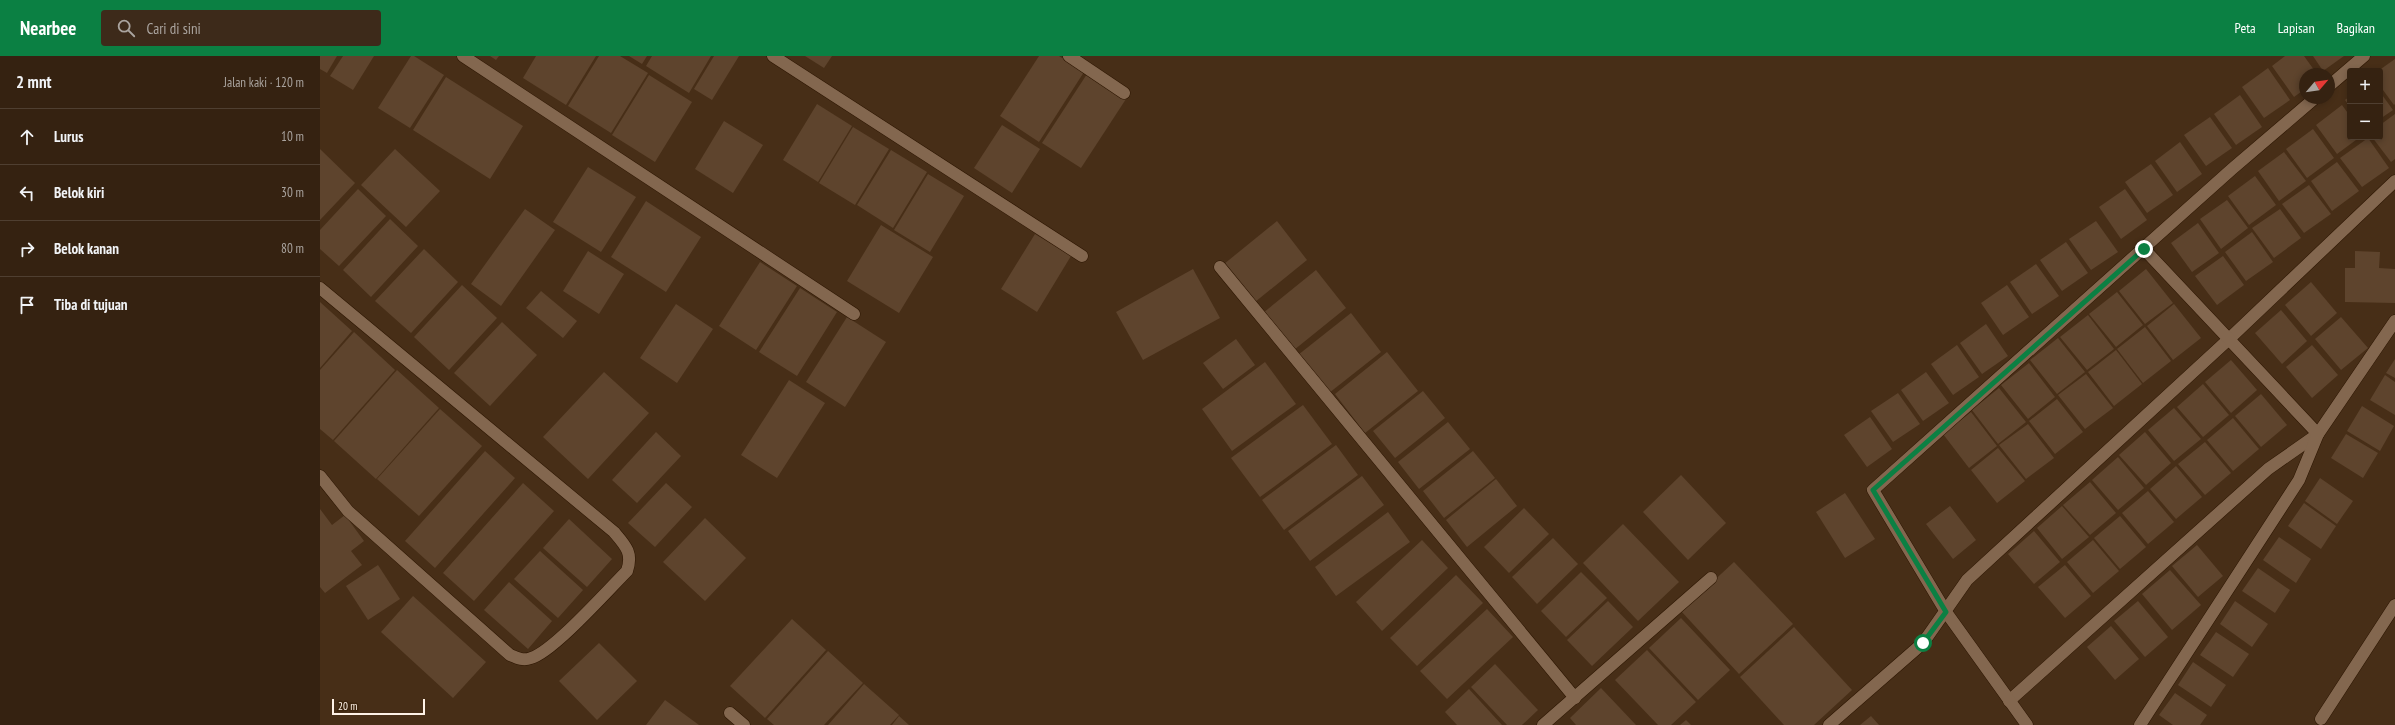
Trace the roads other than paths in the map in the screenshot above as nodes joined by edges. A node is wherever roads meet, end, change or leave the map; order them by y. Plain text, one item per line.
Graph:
1 (463, 56) edge
2 (773, 56) edge
3 (1070, 56) edge
4 (2364, 56) edge
5 (2335, 81) edge
6 (1124, 93) dead end
7 (2308, 104) edge
8 (2395, 181) edge
9 (2144, 249) junction
10 (1082, 256) dead end
11 (1220, 268) dead end
12 (320, 288) edge
13 (854, 314) dead end
14 (2395, 321) edge
15 (2229, 339) junction
16 (2318, 434) junction
17 (320, 476) edge
18 (1711, 578) dead end
19 (2395, 605) edge
20 (1946, 612) junction
21 (1575, 698) junction
22 (2009, 701) junction
23 (730, 714) dead end
24 (2321, 719) dead end
25 (744, 725) edge
26 (1543, 725) edge
27 (1829, 725) edge
28 (2027, 725) edge
29 (2140, 725) edge

1 - 13 street
2 - 10 street
3 - 6 street
4 - 5 street
7 - 9 street
8 - 15 street
9 - 15 street
9 - 20 street
11 - 21 street
12 - 17 street
14 - 16 street
15 - 16 street
15 - 20 street
16 - 22 street
16 - 29 street
18 - 21 street
19 - 24 street
20 - 22 street
20 - 27 street
21 - 26 street
22 - 28 street
23 - 25 street

